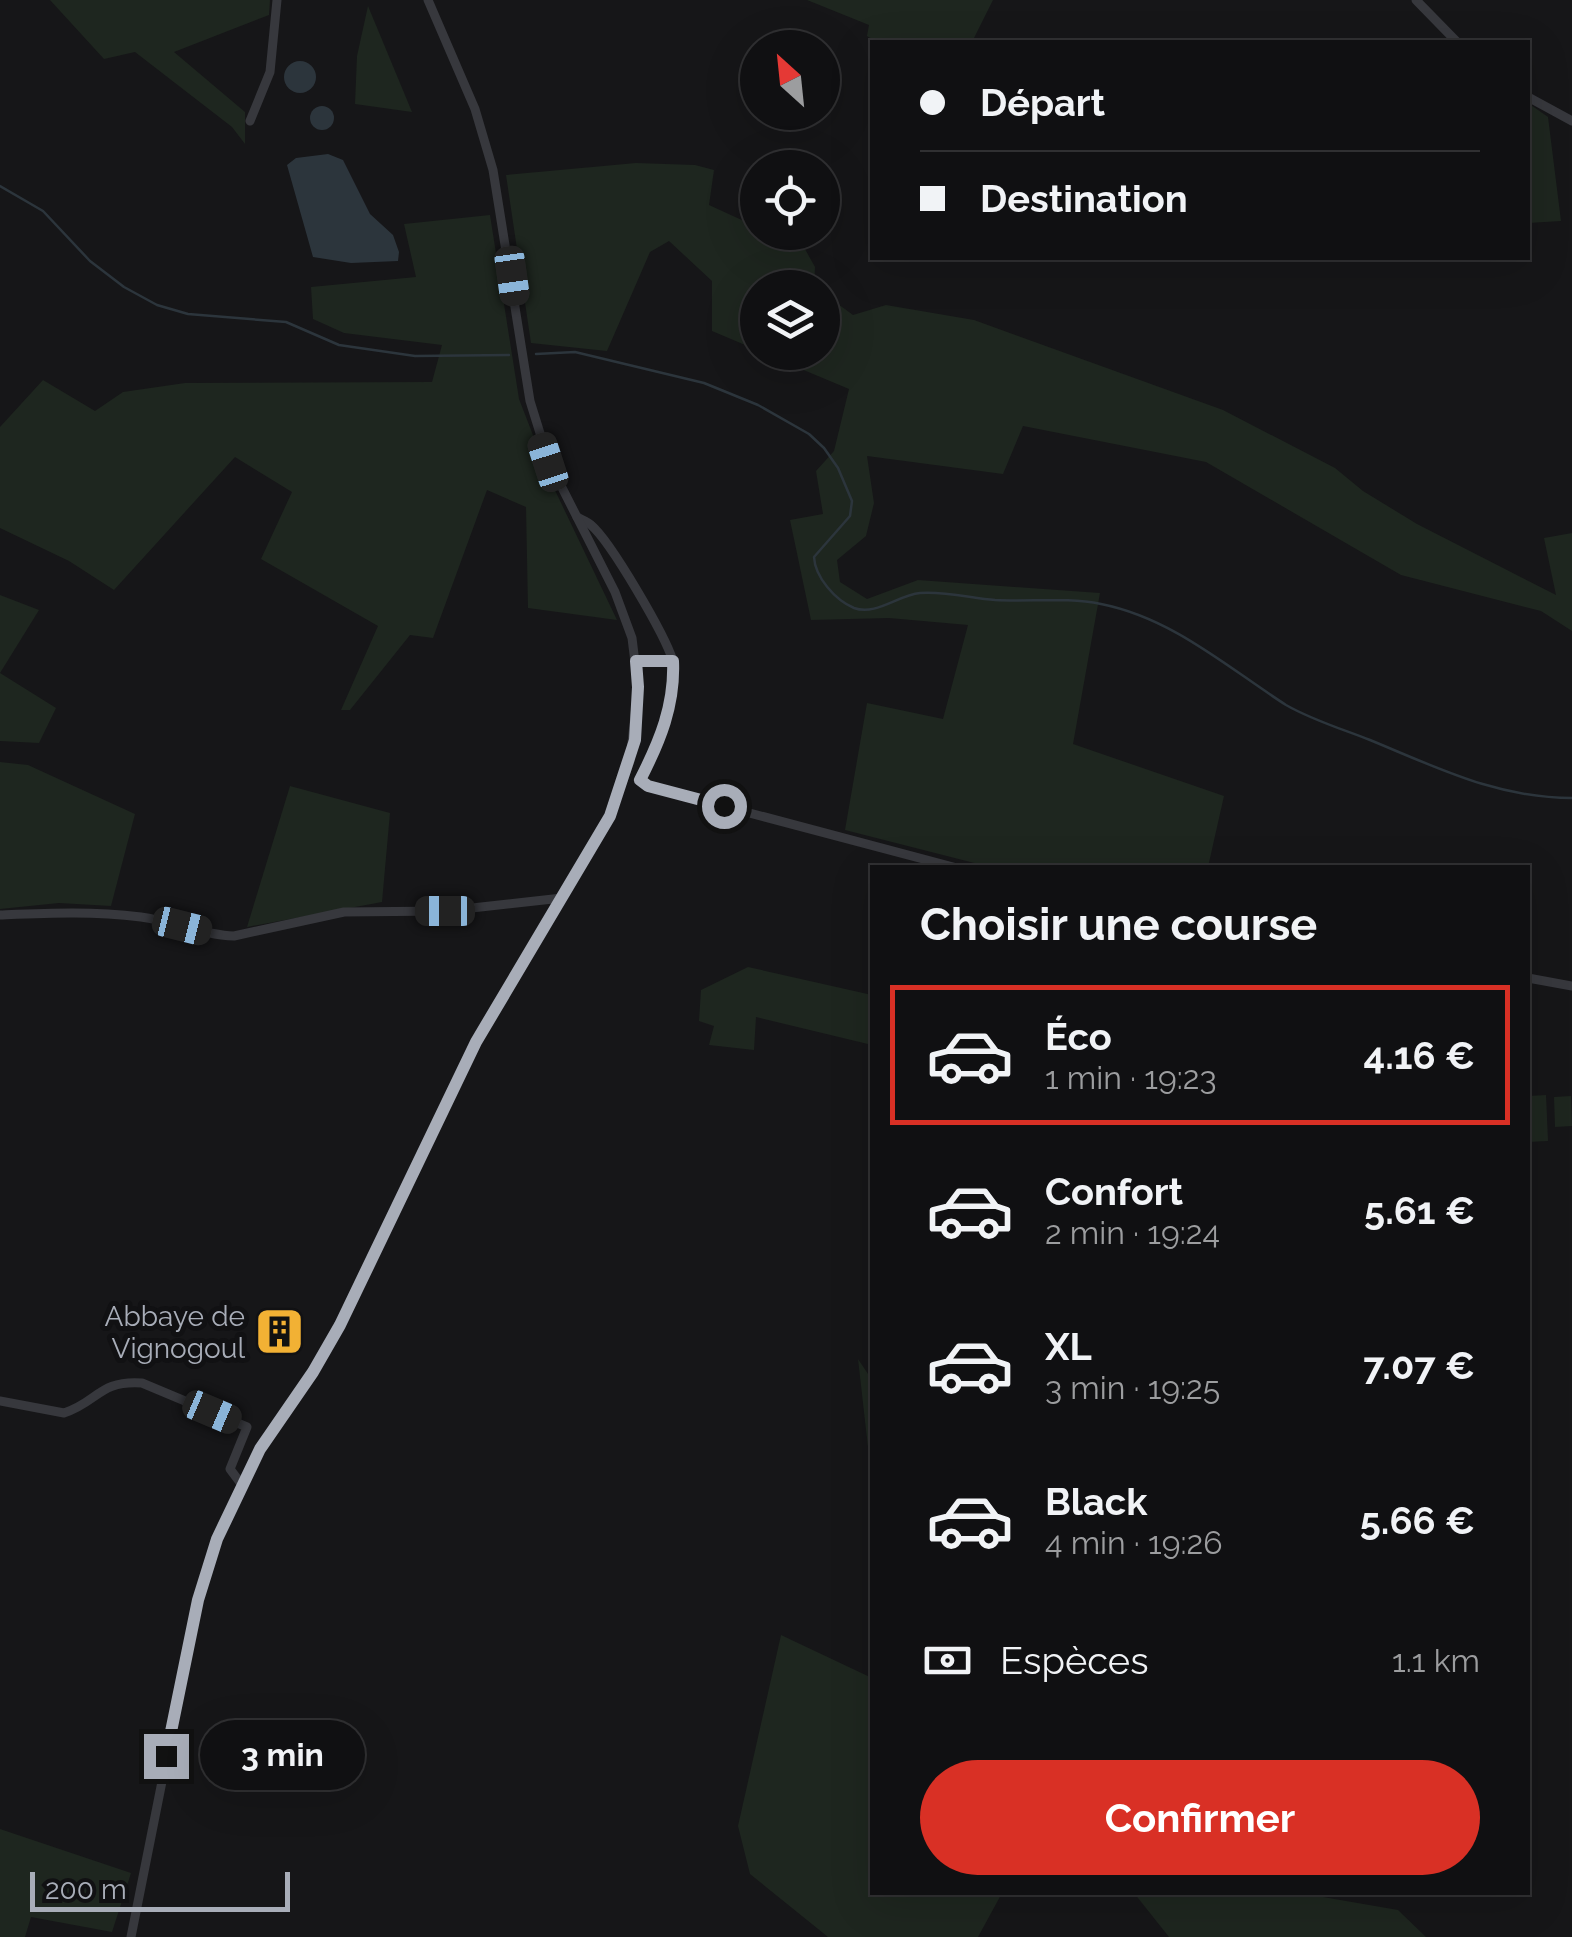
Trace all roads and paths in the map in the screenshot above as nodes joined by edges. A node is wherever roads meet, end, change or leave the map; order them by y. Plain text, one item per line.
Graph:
1 (277, 0) edge
2 (428, 0) edge
3 (1416, 0) edge
4 (1455, 40) edge
5 (1530, 98) edge
6 (250, 121) dead end
7 (1572, 122) edge
8 (577, 518) junction
9 (636, 661) junction
10 (673, 661) junction
11 (945, 865) edge
12 (562, 898) junction
13 (0, 916) edge
14 (1530, 978) edge
15 (1572, 986) edge
16 (0, 1401) edge
17 (242, 1485) junction
18 (131, 1937) edge

1 - 6 street
2 - 8 street
3 - 4 street
5 - 7 street
8 - 9 street
8 - 10 street
9 - 10 street
9 - 12 street
10 - 11 street
12 - 13 street
12 - 17 street
14 - 15 street
16 - 17 street
17 - 18 street

